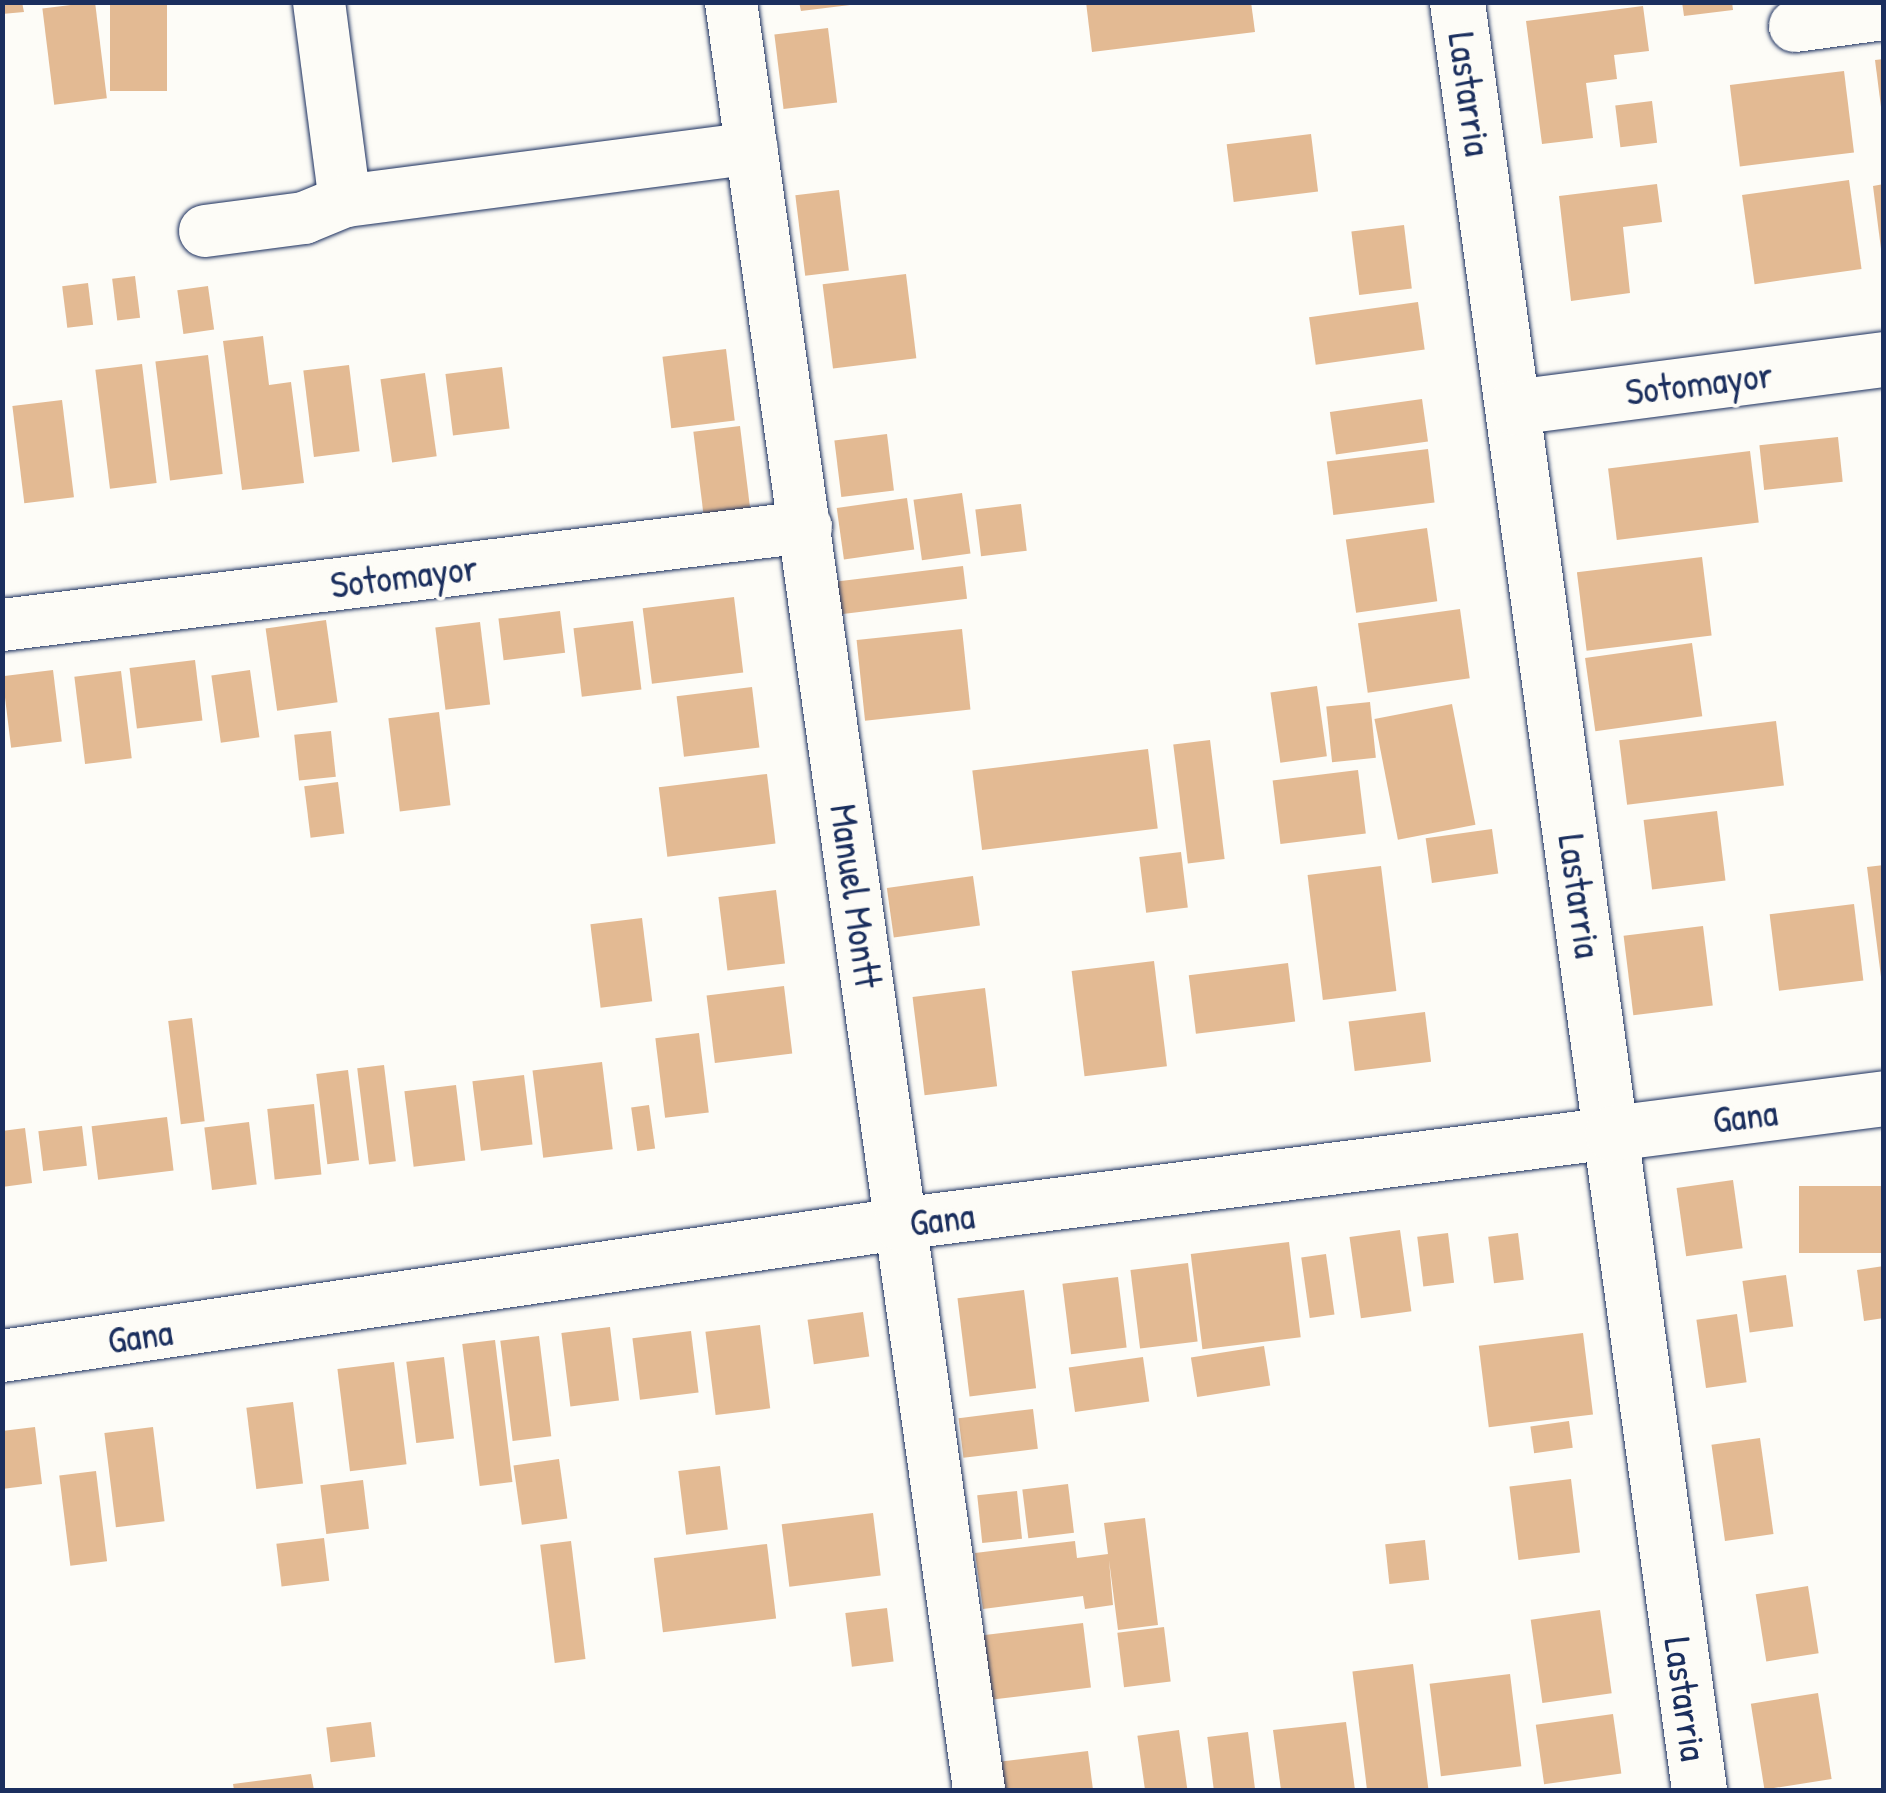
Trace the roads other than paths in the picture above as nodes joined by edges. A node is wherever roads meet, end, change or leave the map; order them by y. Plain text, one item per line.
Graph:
1 (319, 2) edge
2 (732, 2) edge
3 (1457, 2) edge
4 (1884, 14) edge
5 (1795, 26) dead end
6 (752, 148) junction
7 (345, 201) junction
8 (205, 232) dead end
9 (1884, 359) edge
10 (1514, 407) junction
11 (806, 527) junction
12 (2, 626) edge
13 (1884, 1098) edge
14 (1612, 1133) junction
15 (900, 1224) junction
16 (2, 1356) edge
17 (979, 1790) edge
18 (1698, 1790) edge

1 - 7 street
2 - 6 street, Manuel Montt
3 - 10 main road, Lastarria
4 - 5 street
6 - 7 street
6 - 11 street, Manuel Montt
7 - 8 street
9 - 10 main road, Sotomayor
10 - 14 main road, Lastarria
11 - 12 street, Sotomayor
11 - 15 street, Manuel Montt
13 - 14 main road, Gana
14 - 15 street, Gana
14 - 18 main road, Lastarria
15 - 16 street, Gana
15 - 17 street, Manuel Montt

